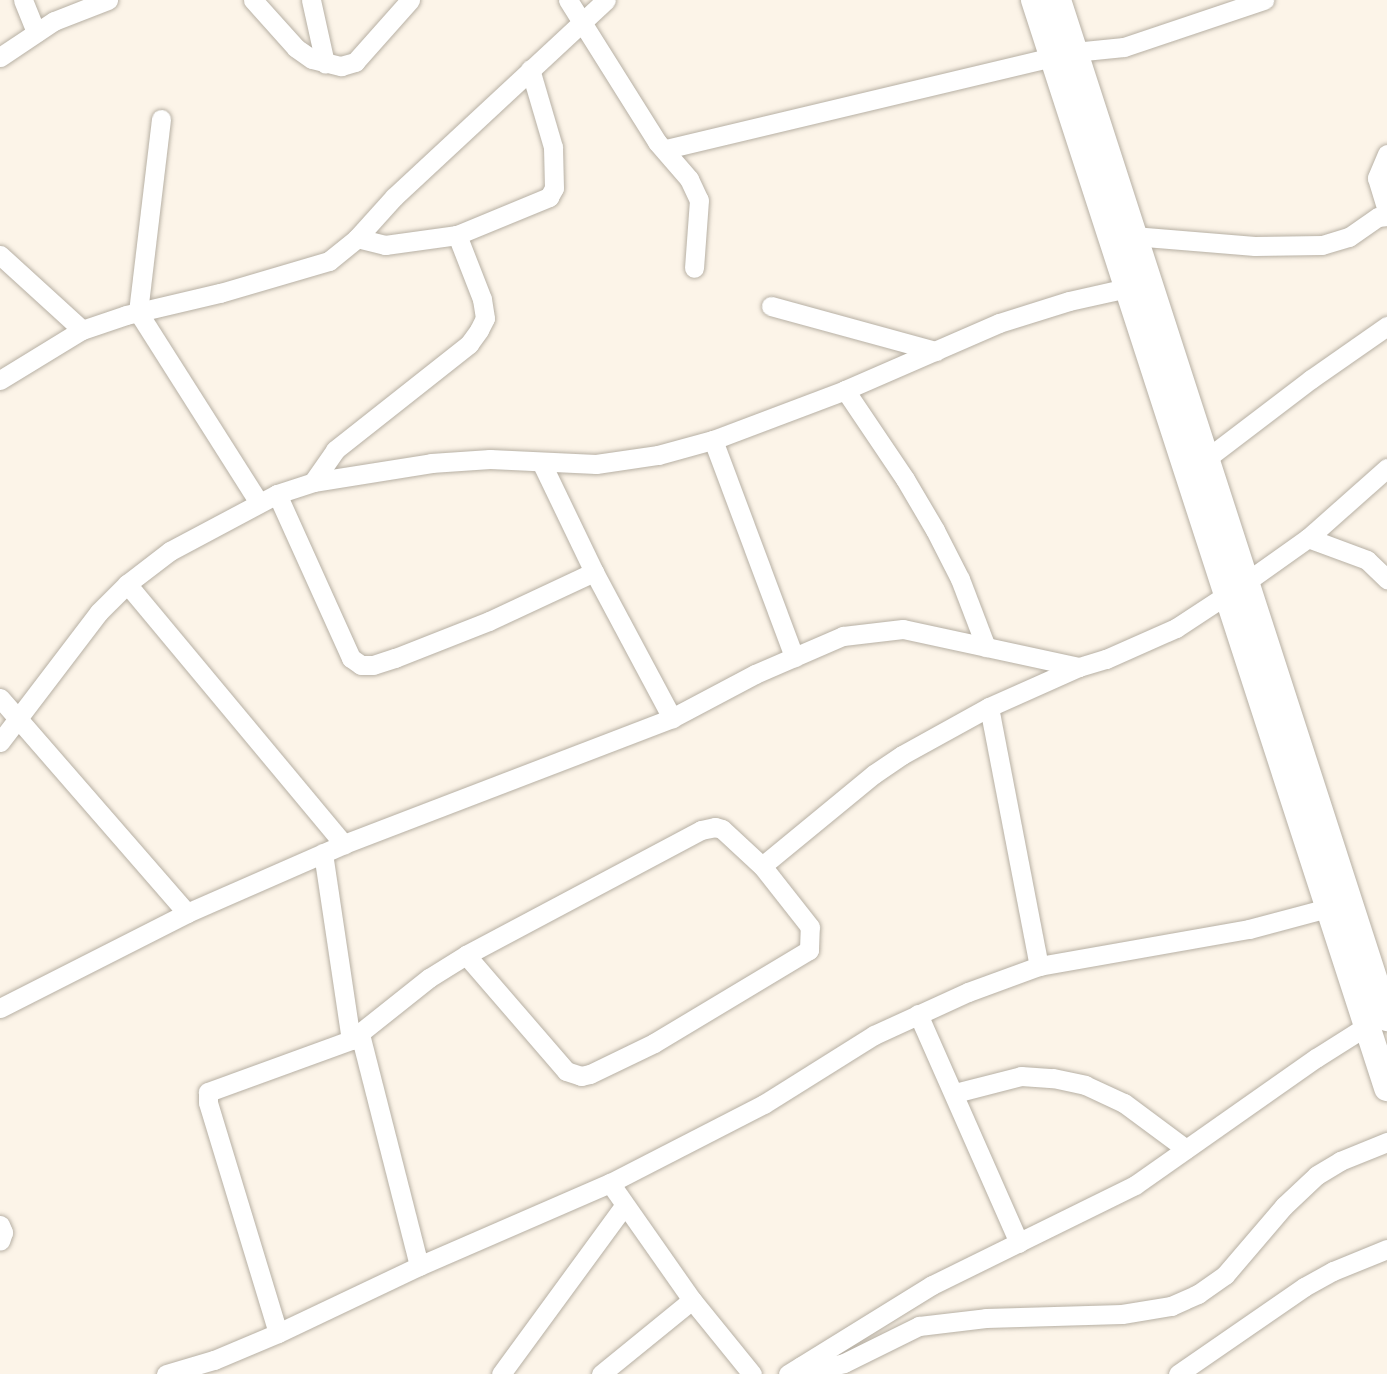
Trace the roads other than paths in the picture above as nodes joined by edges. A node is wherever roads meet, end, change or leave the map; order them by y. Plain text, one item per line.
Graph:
1 (23, 0) edge
2 (108, 0) edge
3 (253, 0) edge
4 (311, 0) edge
5 (410, 0) edge
6 (568, 0) edge
7 (607, 0) edge
8 (1264, 0) edge
9 (1042, 1) edge
10 (583, 23) junction
11 (36, 33) junction
12 (1063, 54) junction
13 (0, 57) edge
14 (325, 63) junction
15 (530, 69) junction
16 (161, 119) dead end
17 (666, 149) junction
18 (1387, 154) edge
19 (1387, 213) edge
20 (457, 235) junction
21 (1133, 236) junction
22 (357, 238) junction
23 (0, 255) edge
24 (694, 268) dead end
25 (1127, 288) junction
26 (771, 306) dead end
27 (138, 312) junction
28 (1387, 326) edge
29 (82, 330) junction
30 (936, 351) junction
31 (0, 380) edge
32 (845, 390) junction
33 (713, 440) junction
34 (1206, 459) junction
35 (542, 464) junction
36 (1387, 468) edge
37 (313, 482) junction
38 (277, 494) junction
39 (259, 503) junction
40 (1308, 538) junction
41 (594, 572) junction
42 (1387, 579) edge
43 (127, 584) junction
44 (1236, 587) junction
45 (986, 648) junction
46 (794, 657) junction
47 (1079, 667) junction
48 (0, 698) edge
49 (989, 707) junction
50 (19, 717) junction
51 (672, 718) junction
52 (0, 742) edge
53 (344, 844) junction
54 (323, 853) junction
55 (762, 866) junction
56 (1328, 908) junction
57 (187, 913) junction
58 (466, 955) junction
59 (1039, 966) junction
60 (0, 1008) edge
61 (1380, 1009) edge
62 (918, 1013) junction
63 (355, 1037) junction
64 (1387, 1088) edge
65 (955, 1093) junction
66 (1387, 1142) edge
67 (1186, 1149) junction
68 (610, 1183) junction
69 (624, 1206) junction
70 (0, 1225) edge
71 (0, 1241) edge
72 (1020, 1243) junction
73 (1387, 1250) edge
74 (419, 1266) junction
75 (692, 1300) junction
76 (278, 1333) junction
77 (795, 1370) edge
78 (166, 1374) edge
79 (501, 1374) edge
80 (601, 1374) edge
81 (751, 1374) edge
82 (1178, 1374) edge

1 - 11 street
2 - 11 street
3 - 14 street
4 - 14 street
5 - 14 street
6 - 10 street
7 - 10 street
8 - 12 street
9 - 12 street
10 - 15 street
10 - 17 street
11 - 13 street
12 - 17 street
12 - 21 street
12 - 25 street
15 - 20 street
15 - 22 street
16 - 27 street
17 - 24 street
18 - 19 street
19 - 21 street
20 - 22 street
20 - 37 street
21 - 34 street
22 - 27 street
23 - 29 street
25 - 30 street
25 - 44 street
26 - 30 street
27 - 29 street
27 - 39 street
28 - 34 street
29 - 31 street
30 - 32 street
32 - 33 street
32 - 45 street
33 - 35 street
33 - 46 street
34 - 44 street
35 - 37 street
35 - 41 street
36 - 40 street
37 - 38 street
38 - 39 street
38 - 41 street
39 - 43 street
40 - 42 street
40 - 44 street
41 - 51 street
43 - 50 street
43 - 53 street
44 - 47 street
44 - 56 street
44 - 61 street
45 - 46 street
45 - 47 street
46 - 51 street
47 - 49 street
48 - 50 street
49 - 55 street
49 - 59 street
50 - 52 street
50 - 57 street
51 - 53 street
53 - 54 street
54 - 57 street
54 - 63 street
55 - 58 street
55 - 58 street
56 - 59 street
56 - 61 street
57 - 60 street
58 - 63 street
59 - 62 street
61 - 64 street
61 - 67 street
62 - 65 street
62 - 68 street
63 - 74 street
63 - 76 street
65 - 67 street
65 - 72 street
66 - 77 street
67 - 72 street
68 - 69 street
68 - 74 street
69 - 75 street
69 - 79 street
70 - 71 street
72 - 77 street
73 - 82 street
74 - 76 street
75 - 80 street
75 - 81 street
76 - 78 street

